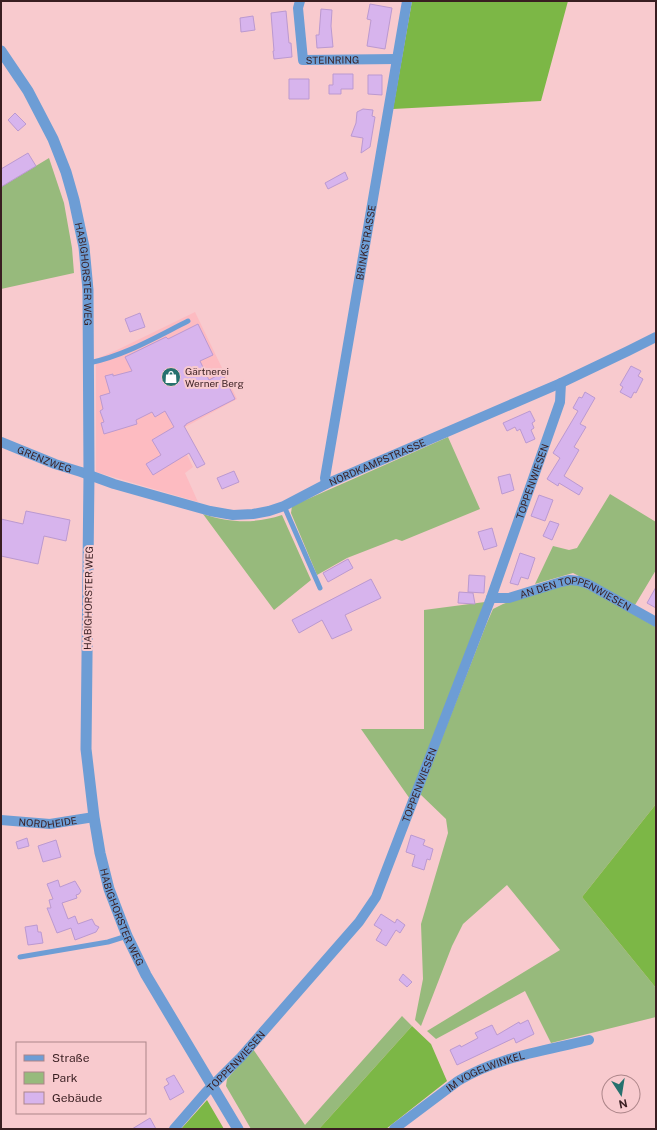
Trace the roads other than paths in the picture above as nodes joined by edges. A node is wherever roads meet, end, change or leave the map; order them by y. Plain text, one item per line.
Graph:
1 (300, 1) edge
2 (407, 1) edge
3 (1, 51) edge
4 (397, 59) junction
5 (188, 321) dead end
6 (656, 336) edge
7 (89, 363) junction
8 (561, 383) junction
9 (1, 442) edge
10 (89, 475) junction
11 (326, 484) junction
12 (284, 506) junction
13 (320, 588) dead end
14 (491, 598) junction
15 (656, 622) edge
16 (94, 817) junction
17 (1, 820) edge
18 (127, 936) junction
19 (20, 957) dead end
20 (589, 1040) dead end
21 (213, 1085) junction
22 (174, 1129) edge
23 (238, 1129) edge
24 (394, 1129) edge

1 - 4 street, STEINRING
2 - 4 street, BRINKSTRASSE
3 - 7 street, HABIGHORSTER WEG
4 - 11 street, BRINKSTRASSE
5 - 7 lane
6 - 8 street, NORDKAMPSTRASSE
7 - 10 street, HABIGHORSTER WEG
8 - 11 street, NORDKAMPSTRASSE
8 - 14 street, TOPPENWIESEN
9 - 10 street, GRENZWEG
10 - 12 street, NORDKAMPSTRASSE
10 - 16 street, HABIGHORSTER WEG
11 - 12 street, NORDKAMPSTRASSE
12 - 13 lane
14 - 15 street, AN DEN TOPPENWIESEN
14 - 21 street, TOPPENWIESEN
16 - 17 street, NORDHEIDE
16 - 18 street, HABIGHORSTER WEG
18 - 19 lane
18 - 21 street, HABIGHORSTER WEG
20 - 24 street, IM VOGELWINKEL
21 - 22 street, TOPPENWIESEN
21 - 23 street, HABIGHORSTER WEG

